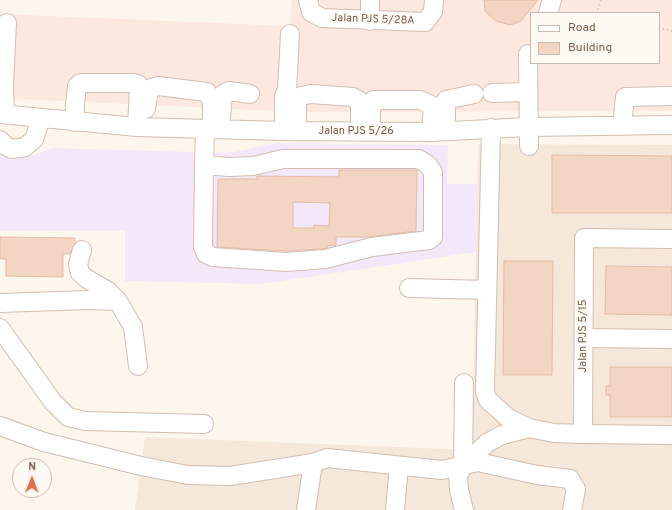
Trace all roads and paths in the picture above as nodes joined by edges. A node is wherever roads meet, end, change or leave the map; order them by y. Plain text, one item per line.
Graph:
1 (308, 0) edge
2 (370, 0) edge
3 (434, 0) edge
4 (552, 0) edge
5 (601, 0) edge
6 (548, 12) edge
7 (597, 12) edge
8 (370, 20) junction
9 (7, 24) dead end
10 (660, 28) edge
11 (672, 30) edge
12 (290, 34) dead end
13 (528, 54) dead end
14 (528, 92) junction
15 (492, 93) dead end
16 (250, 94) dead end
17 (474, 94) dead end
18 (672, 96) edge
19 (1, 114) edge
20 (41, 118) junction
21 (75, 122) junction
22 (622, 126) junction
23 (672, 126) edge
24 (141, 127) junction
25 (528, 127) junction
26 (491, 128) junction
27 (212, 130) junction
28 (291, 132) junction
29 (366, 132) junction
30 (439, 132) junction
31 (0, 140) edge
32 (529, 146) dead end
33 (204, 165) junction
34 (672, 239) edge
35 (82, 250) dead end
36 (409, 288) dead end
37 (487, 290) junction
38 (118, 301) junction
39 (0, 303) edge
40 (0, 328) edge
41 (584, 338) junction
42 (672, 339) edge
43 (138, 366) dead end
44 (464, 383) dead end
45 (204, 424) dead end
46 (0, 426) edge
47 (529, 428) junction
48 (583, 434) junction
49 (672, 435) edge
50 (314, 463) junction
51 (399, 466) junction
52 (463, 466) junction
53 (306, 510) edge
54 (395, 510) edge
55 (464, 510) edge
56 (572, 510) edge

1 - 8 street, Jalan PJS 5/28A
2 - 8 street
3 - 8 street, Jalan PJS 5/28A
4 - 6 street
5 - 7 path
9 - 19 street
10 - 11 path
12 - 28 street
13 - 14 street
14 - 15 street
14 - 25 street
16 - 27 street
17 - 30 street
18 - 22 street
19 - 20 street, Jalan PJS 5/26
20 - 21 street, Jalan PJS 5/26
20 - 31 street
21 - 24 street, Jalan PJS 5/26
21 - 24 street
22 - 23 street, Jalan PJS 5/26
22 - 25 street, Jalan PJS 5/26
24 - 27 street, Jalan PJS 5/26
24 - 27 street
25 - 26 street, Jalan PJS 5/26
25 - 32 street
26 - 30 street, Jalan PJS 5/26
26 - 37 street
27 - 28 street, Jalan PJS 5/26
27 - 33 street
28 - 29 street, Jalan PJS 5/26
28 - 29 street
29 - 30 street, Jalan PJS 5/26
29 - 30 street
33 - 33 street
34 - 41 street, Jalan PJS 5/15
35 - 38 street
36 - 37 street
37 - 47 street
38 - 39 street
38 - 43 street
40 - 45 street
41 - 42 street
41 - 48 street, Jalan PJS 5/15
44 - 52 street
46 - 50 street
47 - 48 street
47 - 52 street
48 - 49 street
50 - 51 street
50 - 53 street
51 - 52 street
51 - 54 street
52 - 55 street
52 - 56 street

